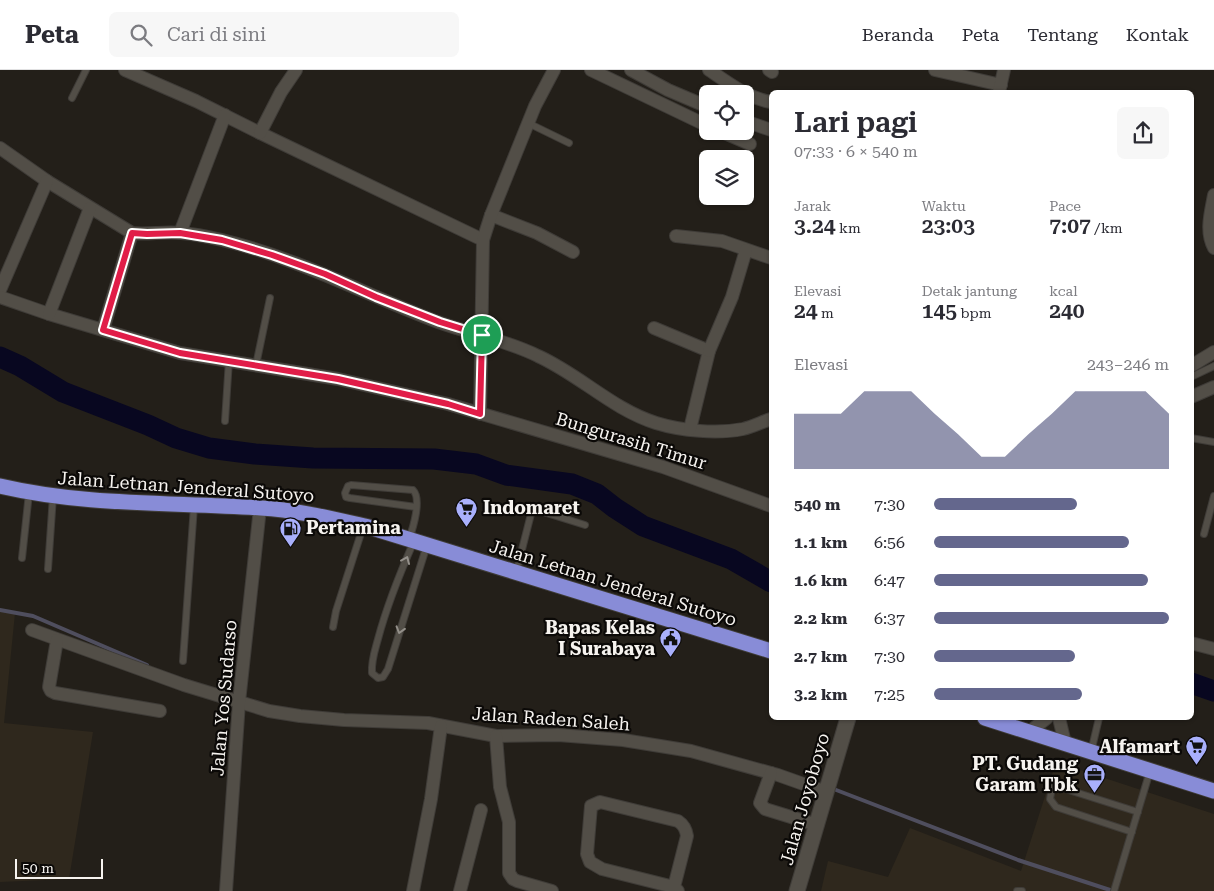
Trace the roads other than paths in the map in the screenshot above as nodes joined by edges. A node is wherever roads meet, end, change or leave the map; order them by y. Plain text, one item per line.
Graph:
1 (86, 70) edge
2 (126, 70) edge
3 (296, 70) edge
4 (554, 70) edge
5 (591, 70) edge
6 (631, 70) edge
7 (709, 70) edge
8 (935, 70) edge
9 (1004, 70) edge
10 (1000, 89) edge
11 (72, 98) dead end
12 (769, 102) edge
13 (699, 103) edge
14 (225, 115) junction
15 (699, 122) edge
16 (528, 123) junction
17 (754, 124) edge
18 (769, 129) edge
19 (260, 133) junction
20 (741, 140) edge
21 (569, 143) dead end
22 (750, 144) dead end
23 (0, 148) edge
24 (47, 181) junction
25 (1214, 194) edge
26 (90, 208) junction
27 (491, 215) junction
28 (132, 233) junction
29 (180, 233) junction
30 (676, 236) dead end
31 (483, 240) junction
32 (1214, 248) edge
33 (746, 250) junction
34 (573, 252) dead end
35 (769, 257) edge
36 (0, 290) edge
37 (0, 296) edge
38 (270, 298) dead end
39 (49, 314) junction
40 (654, 328) dead end
41 (103, 330) junction
42 (482, 335) junction
43 (709, 351) junction
44 (1214, 352) edge
45 (229, 360) junction
46 (256, 364) junction
47 (1194, 364) edge
48 (1214, 366) edge
49 (1194, 376) edge
50 (1212, 390) edge
51 (1194, 396) edge
52 (480, 414) junction
53 (769, 420) edge
54 (225, 422) dead end
55 (690, 429) junction
56 (1194, 439) edge
57 (1214, 442) edge
58 (0, 486) edge
59 (29, 493) junction
60 (53, 496) junction
61 (1214, 496) edge
62 (769, 505) edge
63 (194, 506) junction
64 (416, 507) junction
65 (260, 508) junction
66 (586, 525) dead end
67 (363, 526) junction
68 (1204, 534) dead end
69 (416, 542) junction
70 (22, 558) dead end
71 (48, 569) dead end
72 (516, 573) junction
73 (333, 627) dead end
74 (32, 630) dead end
75 (57, 640) junction
76 (1194, 643) edge
77 (1214, 649) edge
78 (769, 650) edge
79 (184, 661) dead end
80 (240, 700) junction
81 (160, 712) dead end
82 (847, 720) edge
83 (991, 720) edge
84 (1044, 720) edge
85 (1059, 720) edge
86 (1099, 720) edge
87 (442, 726) junction
88 (1029, 732) junction
89 (496, 736) junction
90 (1065, 743) junction
91 (1092, 752) junction
92 (1150, 770) junction
93 (771, 773) junction
94 (828, 785) junction
95 (1214, 791) edge
96 (481, 810) dead end
97 (1138, 812) junction
98 (817, 825) junction
99 (1132, 832) junction
100 (676, 889) edge
101 (1115, 889) edge
102 (226, 891) edge
103 (413, 891) edge
104 (460, 891) edge
105 (552, 891) edge
106 (798, 891) edge
107 (1017, 891) edge
108 (1022, 891) edge

1 - 11 lane
2 - 14 street
3 - 19 street
4 - 16 street
5 - 15 street
6 - 13 street
7 - 12 street
8 - 10 street
9 - 10 street
14 - 19 street
14 - 29 street
16 - 21 lane
16 - 27 street
17 - 18 street
19 - 31 street
20 - 22 street
23 - 24 street
24 - 26 street
24 - 36 street
25 - 32 street
26 - 28 street
26 - 39 street
27 - 31 street
27 - 34 street
28 - 29 street
28 - 41 street
29 - 42 street
30 - 33 street
31 - 42 street
33 - 35 street
33 - 43 street
37 - 39 street, Bungurasih Timur
38 - 46 lane
39 - 41 street, Bungurasih Timur
40 - 43 street
41 - 45 street, Bungurasih Timur
42 - 52 street
42 - 55 street
43 - 55 street
44 - 47 street
45 - 46 street, Bungurasih Timur
45 - 54 lane
46 - 52 street, Bungurasih Timur
48 - 49 lane
50 - 51 street
52 - 62 street, Bungurasih Timur
53 - 55 street
56 - 57 lane
58 - 59 highway, Jalan Letnan Jenderal Sutoyo
59 - 60 highway, Jalan Letnan Jenderal Sutoyo
59 - 70 lane
60 - 63 highway, Jalan Letnan Jenderal Sutoyo
60 - 71 lane
61 - 68 lane
63 - 65 highway, Jalan Letnan Jenderal Sutoyo
63 - 79 lane
64 - 64 lane
64 - 69 lane
65 - 67 highway, Jalan Letnan Jenderal Sutoyo
65 - 80 street, Jalan Yos Sudarso
66 - 72 lane
67 - 69 highway, Jalan Letnan Jenderal Sutoyo
67 - 73 lane
69 -> 69 lane
69 - 72 highway, Jalan Letnan Jenderal Sutoyo
72 - 78 highway, Jalan Letnan Jenderal Sutoyo
74 - 75 street, Jalan Raden Saleh
75 - 80 street, Jalan Raden Saleh
75 - 81 street
76 - 77 street
80 - 87 street, Jalan Raden Saleh
80 - 102 street, Jalan Yos Sudarso
82 - 94 street, Jalan Joyoboyo
83 - 88 highway
84 - 88 street
85 - 90 street
86 - 91 lane
87 - 89 street, Jalan Raden Saleh
87 - 103 street
88 - 90 highway
89 - 93 street, Jalan Raden Saleh
89 - 105 street
90 - 91 highway
91 - 92 highway
92 - 95 highway
92 - 97 lane
93 - 94 street, Jalan Raden Saleh
93 - 98 street
94 - 98 street, Jalan Joyoboyo
96 - 104 street
97 - 99 lane
97 - 99 lane
98 - 106 street, Jalan Joyoboyo
99 - 101 lane
100 - 100 street
107 - 108 lane

